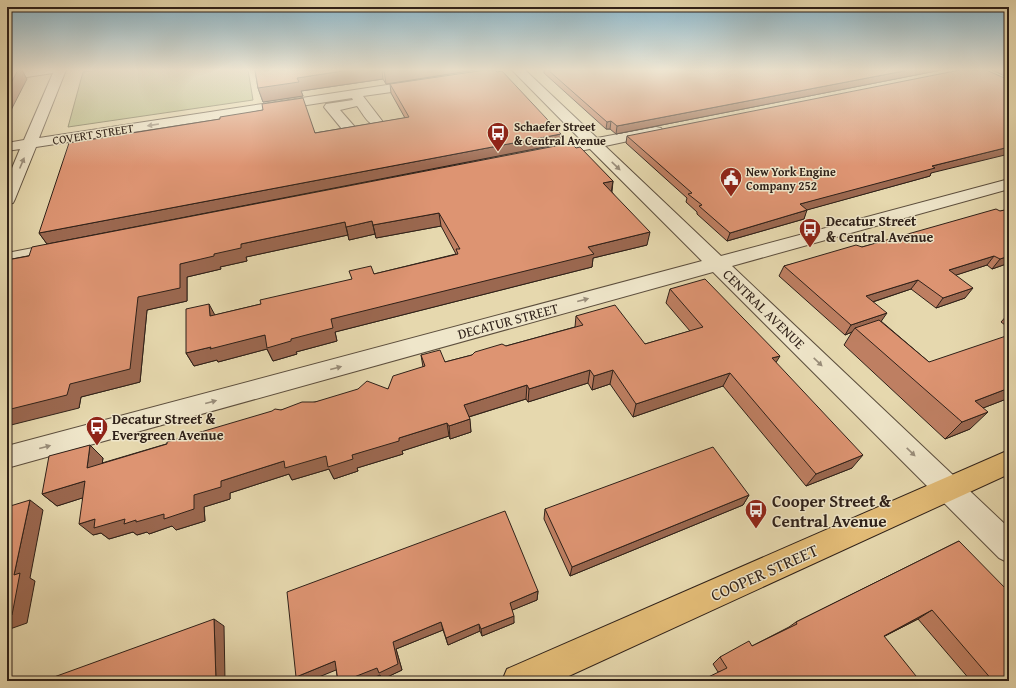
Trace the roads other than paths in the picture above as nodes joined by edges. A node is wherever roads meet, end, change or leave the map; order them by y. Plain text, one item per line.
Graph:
1 (47, 102) edge
2 (329, 102) edge
3 (344, 102) edge
4 (361, 102) edge
5 (548, 102) edge
6 (376, 122) edge
7 (348, 126) edge
8 (672, 128) edge
9 (30, 144) junction
10 (594, 144) junction
11 (7, 147) edge
12 (533, 156) edge
13 (1009, 184) edge
14 (7, 199) edge
15 (70, 246) edge
16 (7, 259) edge
17 (717, 264) junction
18 (7, 457) edge
19 (1009, 462) edge
20 (950, 489) junction
21 (1009, 548) edge
22 (519, 681) edge

1 - 9 street
2 -> 9 street, COVERT STREET
3 - 7 street
4 - 6 street
5 - 10 street, CENTRAL AVENUE
8 - 10 street
9 - 11 street, COVERT STREET
14 -> 9 street
10 - 12 street
10 -> 17 street, CENTRAL AVENUE
13 - 17 street, DECATUR STREET
15 - 16 street
18 -> 17 street, DECATUR STREET
17 -> 20 street, CENTRAL AVENUE
19 - 20 main road, COOPER STREET
20 - 21 street, CENTRAL AVENUE
20 - 22 main road, COOPER STREET

